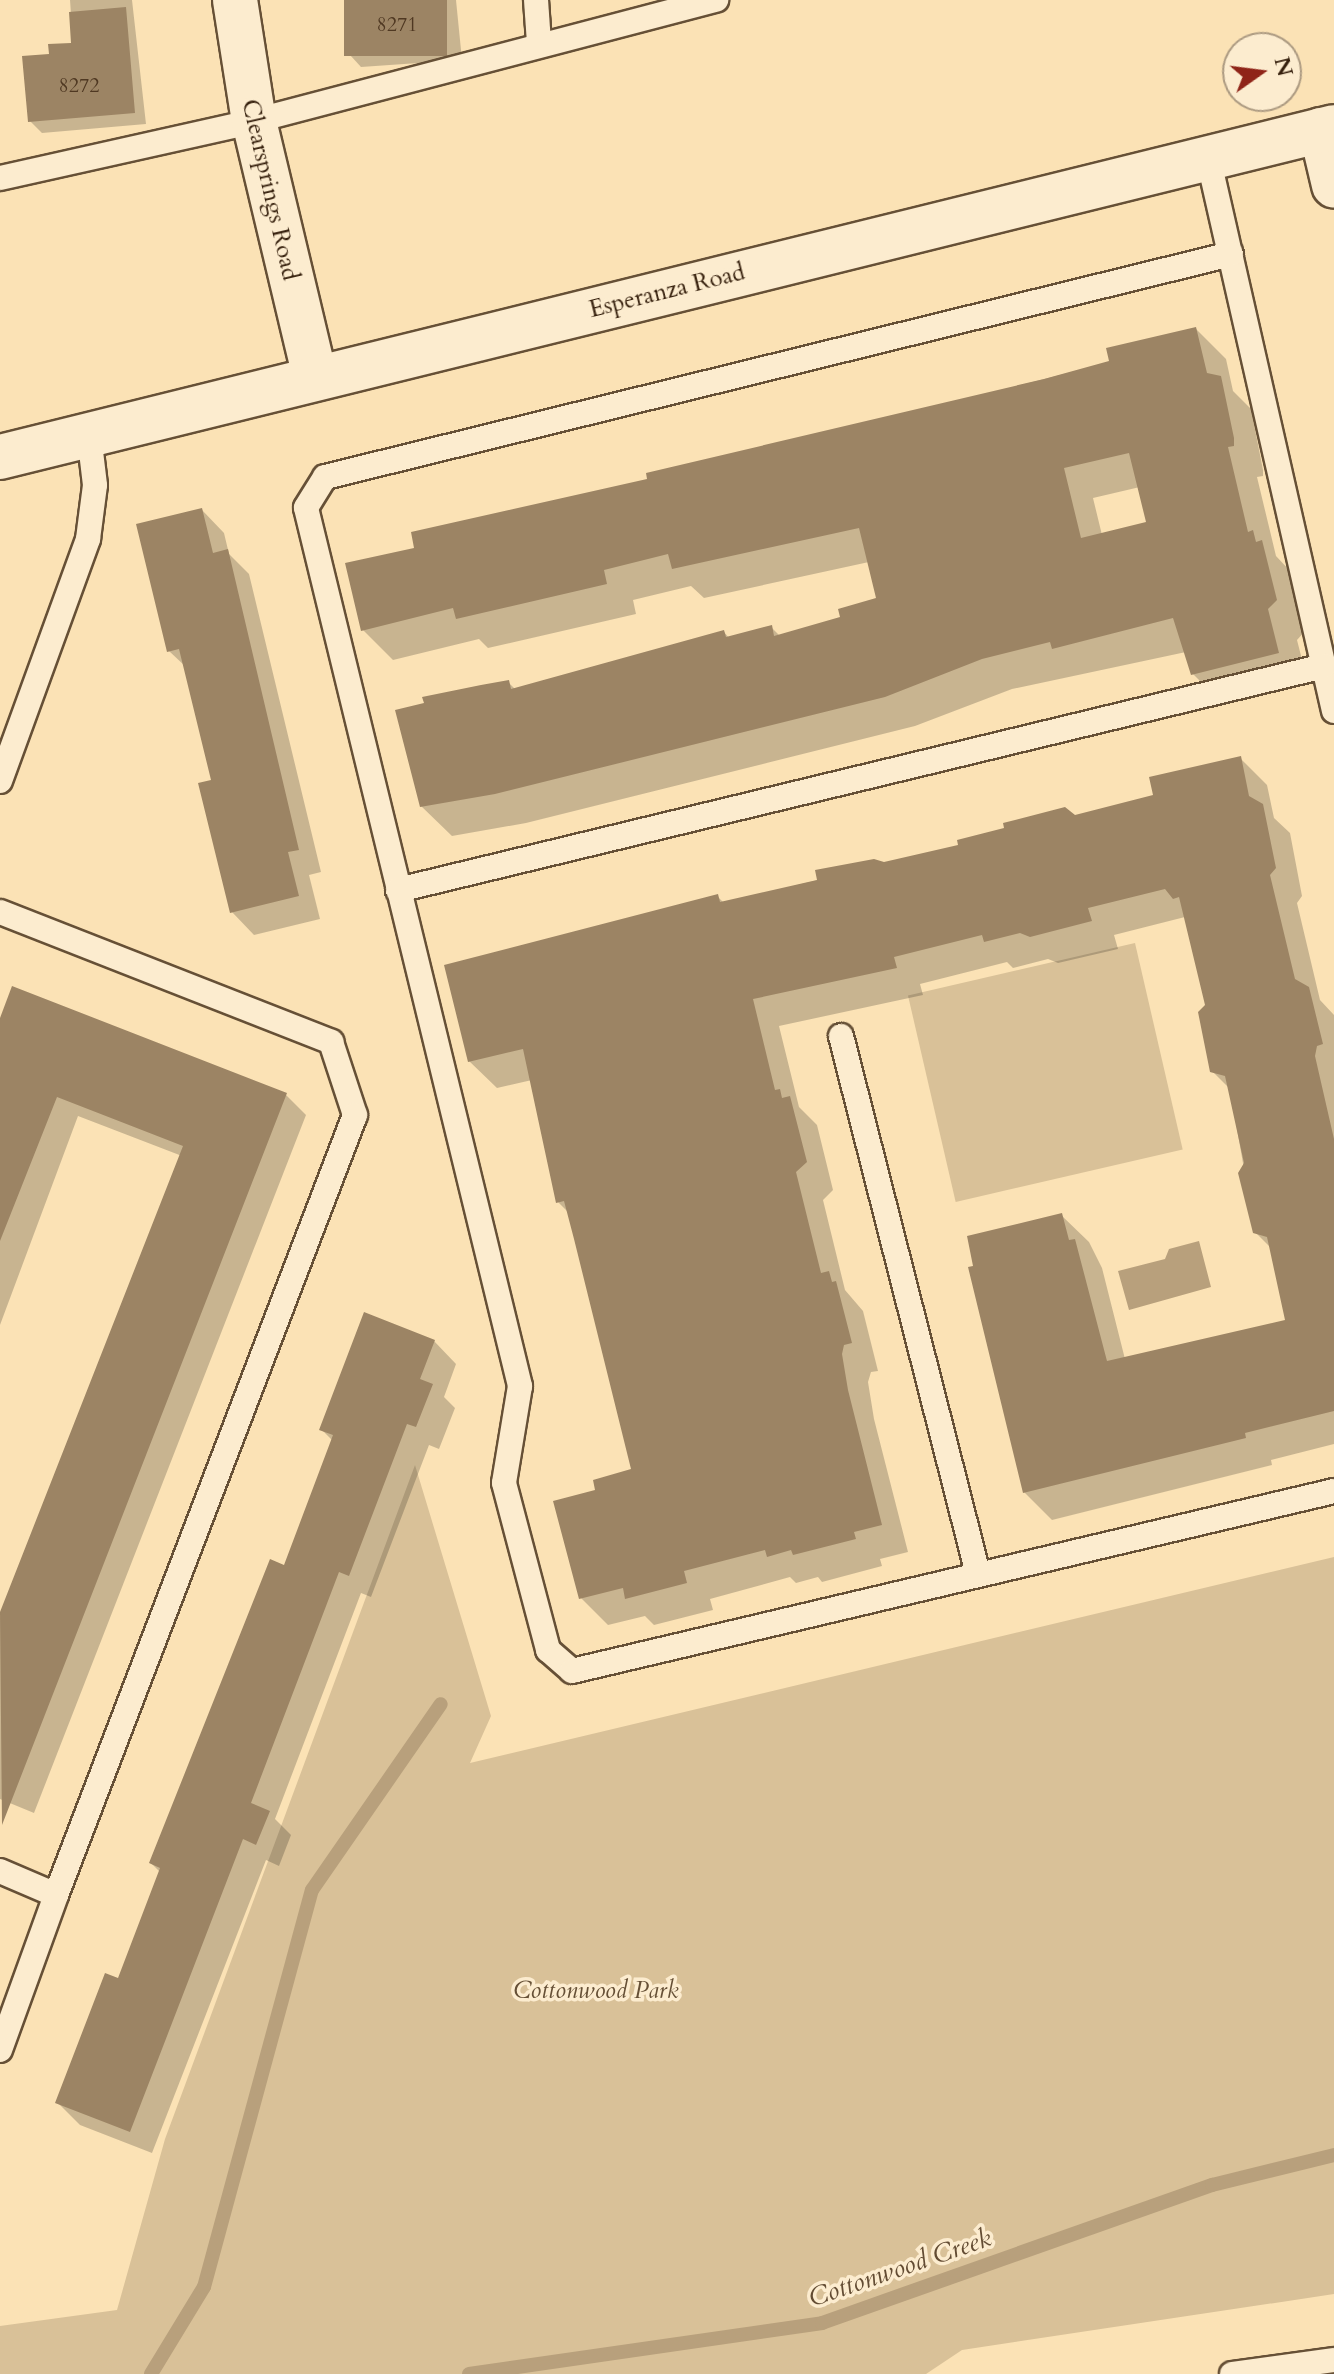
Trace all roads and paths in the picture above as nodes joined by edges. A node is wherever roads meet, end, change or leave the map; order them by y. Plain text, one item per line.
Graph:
1 (235, 0) edge
2 (536, 0) edge
3 (716, 0) edge
4 (539, 43) junction
5 (254, 121) junction
6 (1328, 129) edge
7 (1208, 157) junction
8 (0, 178) edge
9 (1334, 185) edge
10 (1231, 254) junction
11 (315, 378) junction
12 (89, 435) junction
13 (0, 457) edge
14 (1324, 666) junction
15 (1334, 711) edge
16 (0, 781) edge
17 (398, 890) junction
18 (0, 912) edge
19 (841, 1036) dead end
20 (1334, 1491) edge
21 (978, 1574) junction
22 (0, 1871) edge
23 (56, 1895) junction
24 (0, 2050) edge
25 (1334, 2360) edge
26 (1232, 2374) edge

1 - 5 street, Clearsprings Road
2 - 4 lane
3 - 4 lane
4 - 5 lane
5 - 8 lane
5 - 11 street, Clearsprings Road
6 - 7 street, Esperanza Road
6 - 9 street
7 - 10 lane
7 - 11 street, Esperanza Road
10 - 14 lane
10 - 17 lane
11 - 12 street, Esperanza Road
12 - 13 street, Esperanza Road
12 - 16 lane
14 - 15 lane
14 - 17 lane
17 - 21 lane
18 - 23 lane
19 - 21 lane
20 - 21 lane
22 - 23 lane
23 - 24 lane
25 - 26 lane

